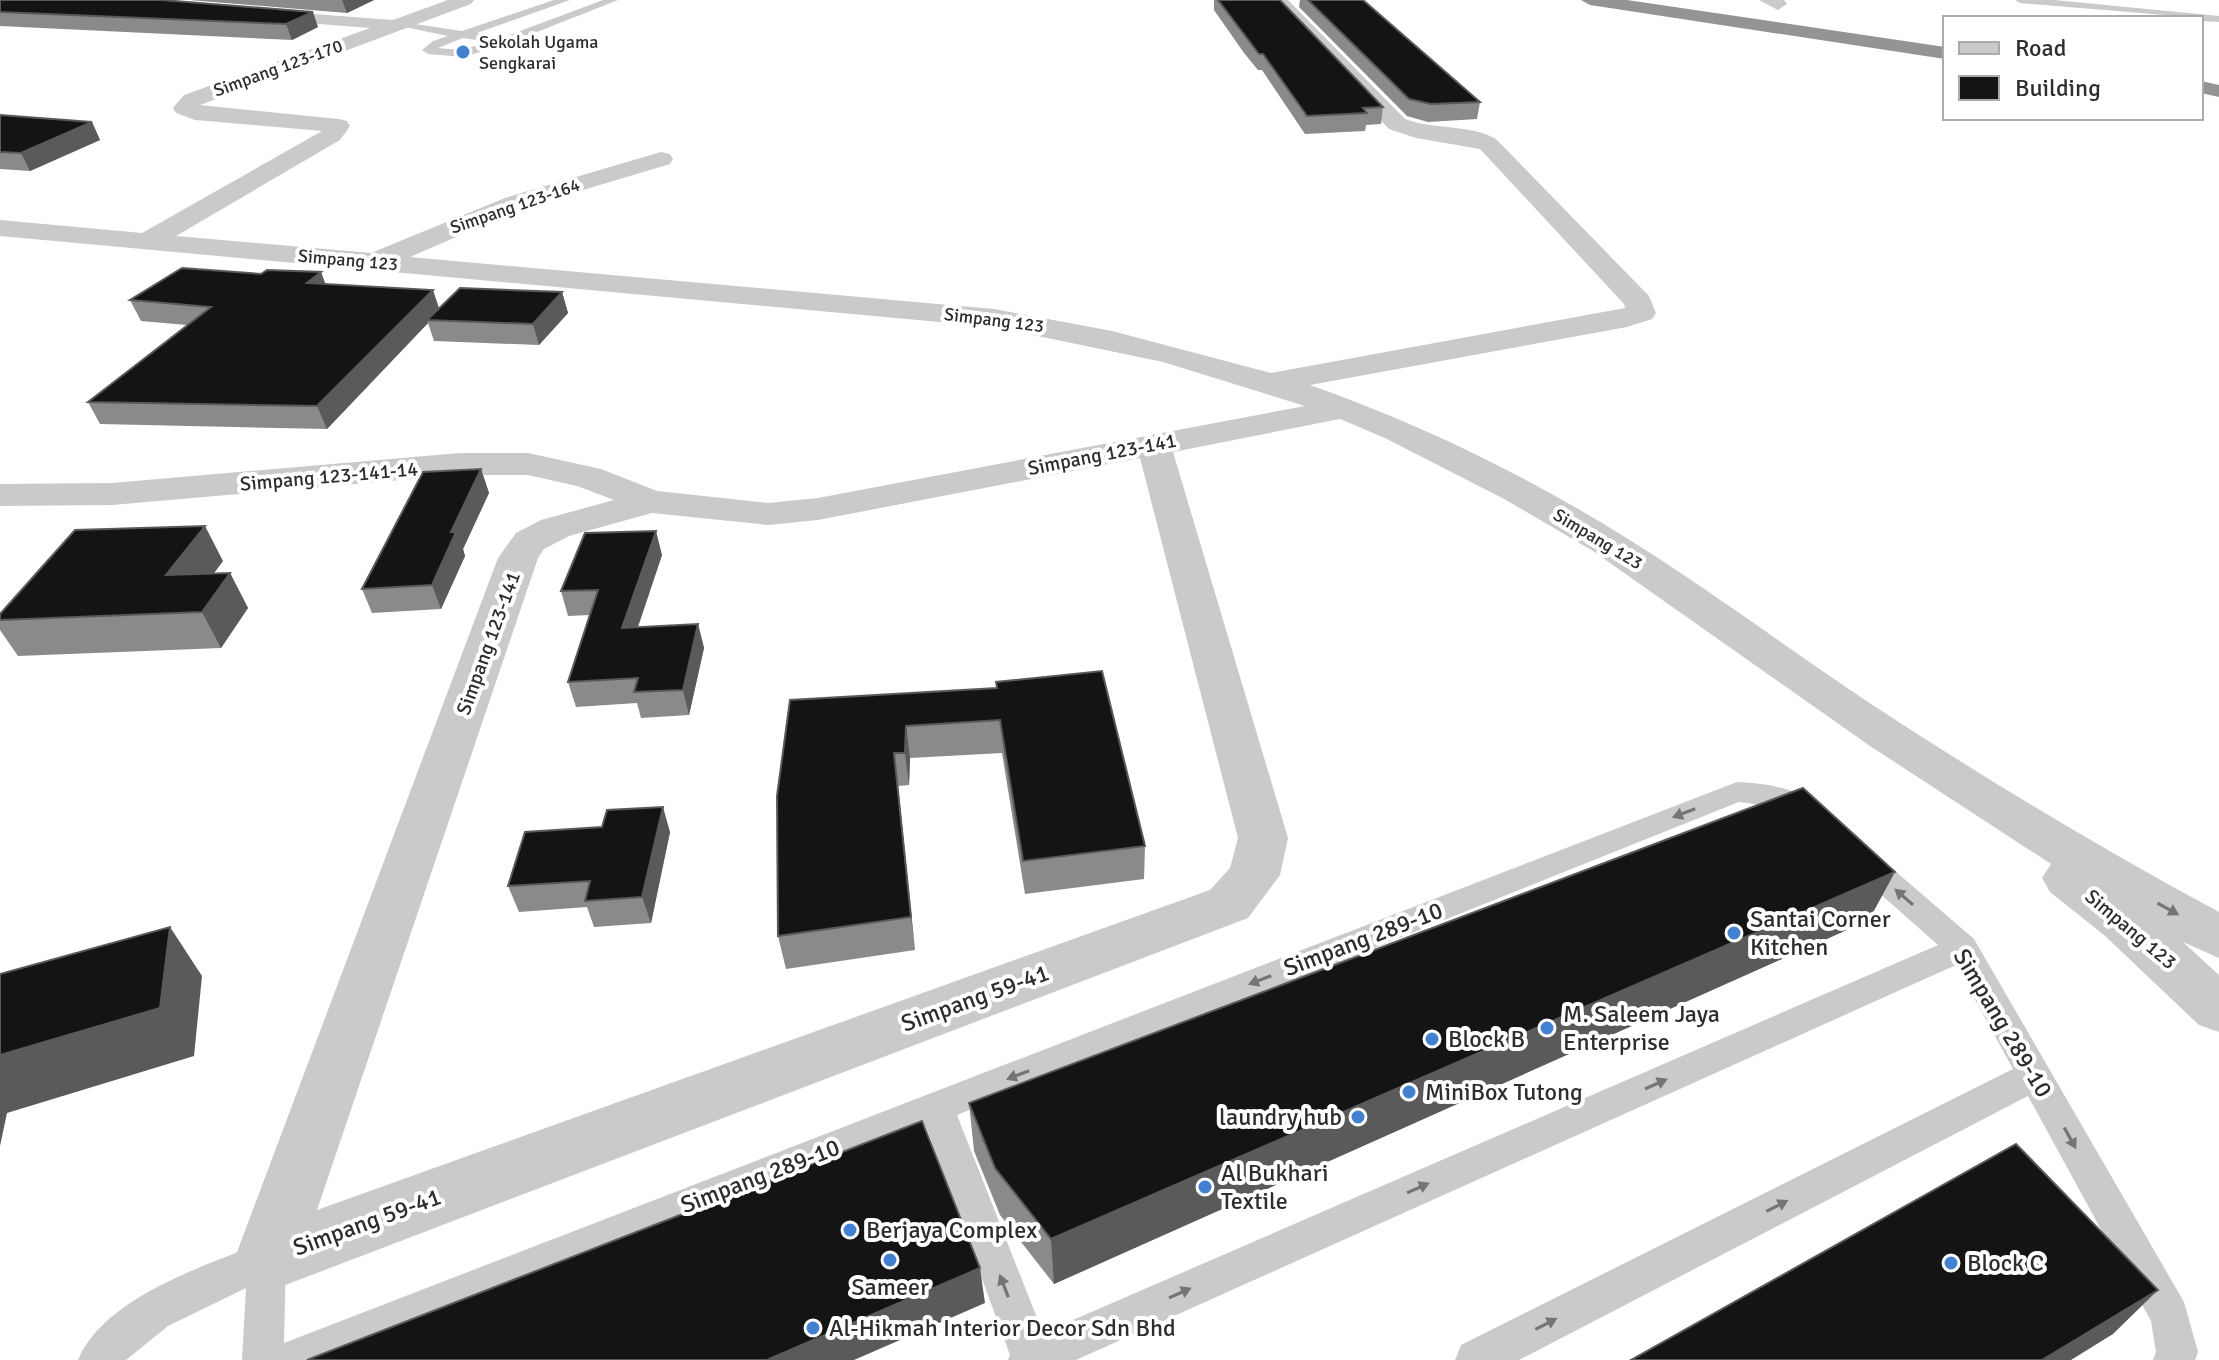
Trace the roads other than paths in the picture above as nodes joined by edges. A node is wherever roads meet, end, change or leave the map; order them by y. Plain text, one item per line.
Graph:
1 (465, 0) edge
2 (565, 0) edge
3 (613, 0) edge
4 (1278, 0) edge
5 (1590, 0) edge
6 (1669, 0) edge
7 (1755, 0) edge
8 (2020, 0) edge
9 (2061, 2) edge
10 (1780, 3) edge
11 (234, 11) edge
12 (2191, 16) edge
13 (401, 25) junction
14 (466, 35) junction
15 (505, 41) junction
16 (1943, 41) edge
17 (1943, 53) edge
18 (661, 159) dead end
19 (0, 228) edge
20 (145, 242) junction
21 (372, 263) junction
22 (1271, 383) junction
23 (1344, 408) junction
24 (1154, 445) junction
25 (0, 495) edge
26 (651, 502) junction
27 (1887, 736) junction
28 (2219, 937) edge
29 (1963, 948) junction
30 (2219, 1009) edge
31 (2035, 1075) junction
32 (936, 1107) junction
33 (267, 1260) junction
34 (99, 1360) edge
35 (263, 1360) edge
36 (292, 1360) edge
37 (1031, 1360) edge
38 (1476, 1360) edge
39 (2174, 1360) edge

1 - 13 street, Simpang 123-170
2 - 14 lane
3 - 15 lane
4 - 22 street
5 - 17 highway
6 - 16 highway
7 - 10 highway
8 - 9 lane
9 - 12 lane
11 - 13 street
13 - 14 lane
13 - 20 street, Simpang 123-170
14 - 15 lane
14 - 15 lane
18 - 21 street, Simpang 123-164
19 - 20 street, Simpang 123
20 - 21 street, Simpang 123
21 - 22 street, Simpang 123
22 - 23 street, Simpang 123
23 - 24 street, Simpang 123-141
23 - 27 street, Simpang 123
24 - 26 street, Simpang 123-141
24 - 33 street, Simpang 59-41
25 - 26 street, Simpang 123-141-14
26 - 33 street, Simpang 123-141
27 -> 28 street, Simpang 123
27 - 30 street, Simpang 123
29 - 31 lane, Simpang 289-10
29 -> 32 lane, Simpang 289-10
37 -> 29 lane
38 -> 31 lane
31 -> 39 lane, Simpang 289-10
32 - 36 lane, Simpang 289-10
37 -> 32 lane
33 - 34 lane
33 - 35 lane

